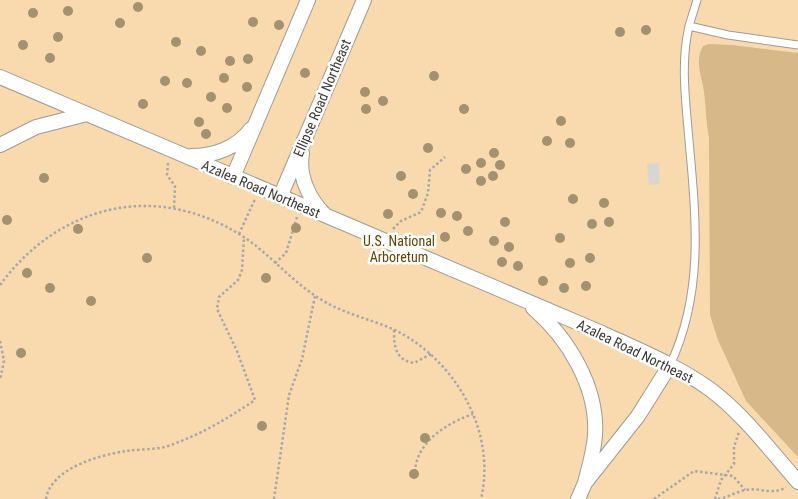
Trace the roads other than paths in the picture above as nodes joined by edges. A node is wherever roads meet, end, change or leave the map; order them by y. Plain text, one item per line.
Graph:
1 (308, 0) edge
2 (364, 0) edge
3 (697, 0) edge
4 (689, 26) junction
5 (798, 45) edge
6 (0, 77) edge
7 (88, 114) junction
8 (257, 121) junction
9 (303, 143) junction
10 (0, 145) edge
11 (178, 153) junction
12 (233, 177) junction
13 (280, 197) junction
14 (328, 217) junction
15 (523, 300) junction
16 (670, 365) junction
17 (797, 481) edge
18 (585, 483) junction
19 (578, 499) edge

1 - 8 street
2 - 9 street, Ellipse Road Northeast
3 - 4 lane
4 - 5 lane
4 - 16 lane
6 - 7 street, Azalea Road Northeast
7 - 10 street
7 - 11 street, Azalea Road Northeast
8 - 11 street
8 - 12 street
9 - 13 street, Ellipse Road Northeast
9 - 14 street
11 - 12 street, Azalea Road Northeast
12 - 13 street, Azalea Road Northeast
13 - 14 street, Azalea Road Northeast
14 - 15 street, Azalea Road Northeast
15 - 16 street, Azalea Road Northeast
15 - 18 street, Azalea Road Northeast
16 - 17 street, Azalea Road Northeast
16 - 18 street
18 - 19 street

